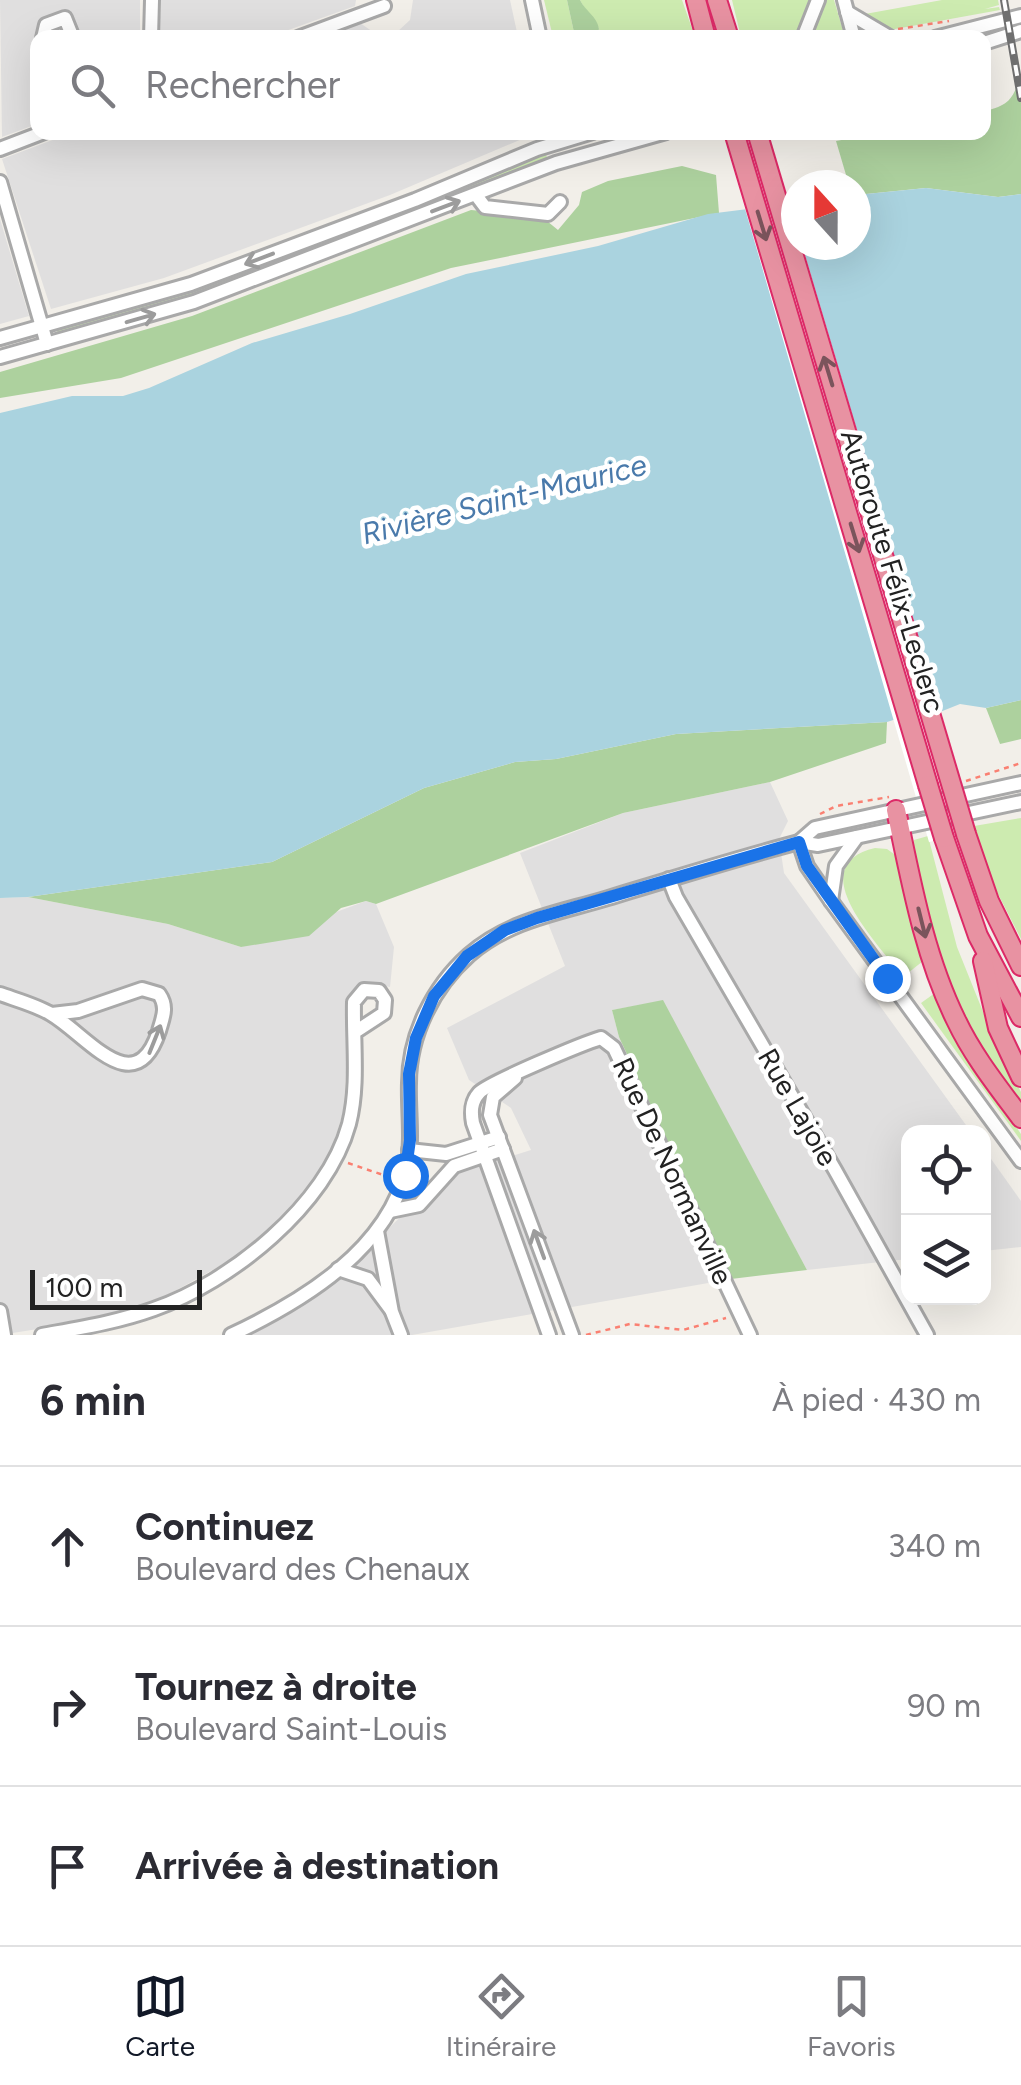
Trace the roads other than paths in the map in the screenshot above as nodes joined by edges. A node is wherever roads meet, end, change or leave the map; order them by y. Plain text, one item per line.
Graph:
1 (152, 0) edge
2 (532, 0) edge
3 (695, 0) edge
4 (717, 0) edge
5 (818, 0) edge
6 (384, 6) dead end
7 (845, 6) edge
8 (1021, 16) edge
9 (45, 30) edge
10 (70, 30) edge
11 (151, 30) edge
12 (320, 30) edge
13 (538, 30) edge
14 (704, 30) edge
15 (726, 30) edge
16 (806, 30) edge
17 (879, 30) edge
18 (966, 30) edge
19 (1021, 32) edge
20 (991, 41) edge
21 (30, 137) edge
22 (557, 140) edge
23 (565, 140) edge
24 (639, 140) edge
25 (736, 140) edge
26 (759, 140) edge
27 (0, 149) edge
28 (570, 160) junction
29 (0, 182) edge
30 (476, 195) junction
31 (560, 202) dead end
32 (316, 237) junction
33 (323, 254) junction
34 (42, 326) junction
35 (0, 338) edge
36 (47, 344) junction
37 (0, 357) edge
38 (1021, 783) edge
39 (1021, 802) edge
40 (898, 819) junction
41 (857, 837) junction
42 (799, 842) junction
43 (669, 879) junction
44 (830, 901) junction
45 (978, 936) junction
46 (1018, 958) edge
47 (0, 994) edge
48 (52, 1014) junction
49 (1021, 1017) edge
50 (354, 1032) dead end
51 (521, 1073) junction
52 (1021, 1076) edge
53 (1021, 1118) edge
54 (501, 1143) junction
55 (482, 1149) junction
56 (410, 1150) junction
57 (1021, 1161) edge
58 (390, 1211) junction
59 (377, 1231) junction
60 (338, 1270) junction
61 (0, 1311) edge
62 (392, 1312) junction
63 (4, 1335) edge
64 (42, 1335) edge
65 (231, 1335) edge
66 (401, 1335) edge
67 (549, 1335) edge
68 (572, 1335) edge
69 (750, 1335) edge
70 (927, 1335) edge

1 - 11 street
2 - 13 street
3 - 14 highway
4 - 15 highway
5 - 16 street
6 - 12 street
7 - 17 street
8 - 18 street
9 - 10 street
19 - 20 street
21 - 27 street
22 - 32 street
23 - 28 street
24 - 28 street
25 -> 45 highway, Autoroute Félix-Leclerc, bridge
46 -> 26 highway, Autoroute Félix-Leclerc, bridge
28 - 30 street
29 - 34 street
30 - 31 street
33 -> 30 street
32 - 33 street
32 -> 34 street
36 -> 33 street
34 - 35 street
34 - 36 street
36 - 37 street
38 - 40 street
39 - 40 street
40 - 41 street
40 - 42 street
40 -> 53 highway
41 - 42 street
41 - 44 street
42 - 43 street
42 - 44 street
43 - 56 street
43 - 70 street, Rue Lajoie
44 - 57 street
45 - 49 highway, Autoroute Félix-Leclerc
45 - 52 highway
47 - 48 street
48 -> 48 street
50 - 64 street
51 - 54 street, Rue De Normanville
51 - 55 street, Rue De Normanville
51 - 69 street, Rue De Normanville
54 - 55 street
68 -> 54 street
55 - 56 street
55 - 58 street
55 - 67 street
56 - 58 street
58 - 59 street
59 - 60 street
59 - 62 street
60 - 62 street
60 - 65 street
61 - 63 street
62 - 66 street

